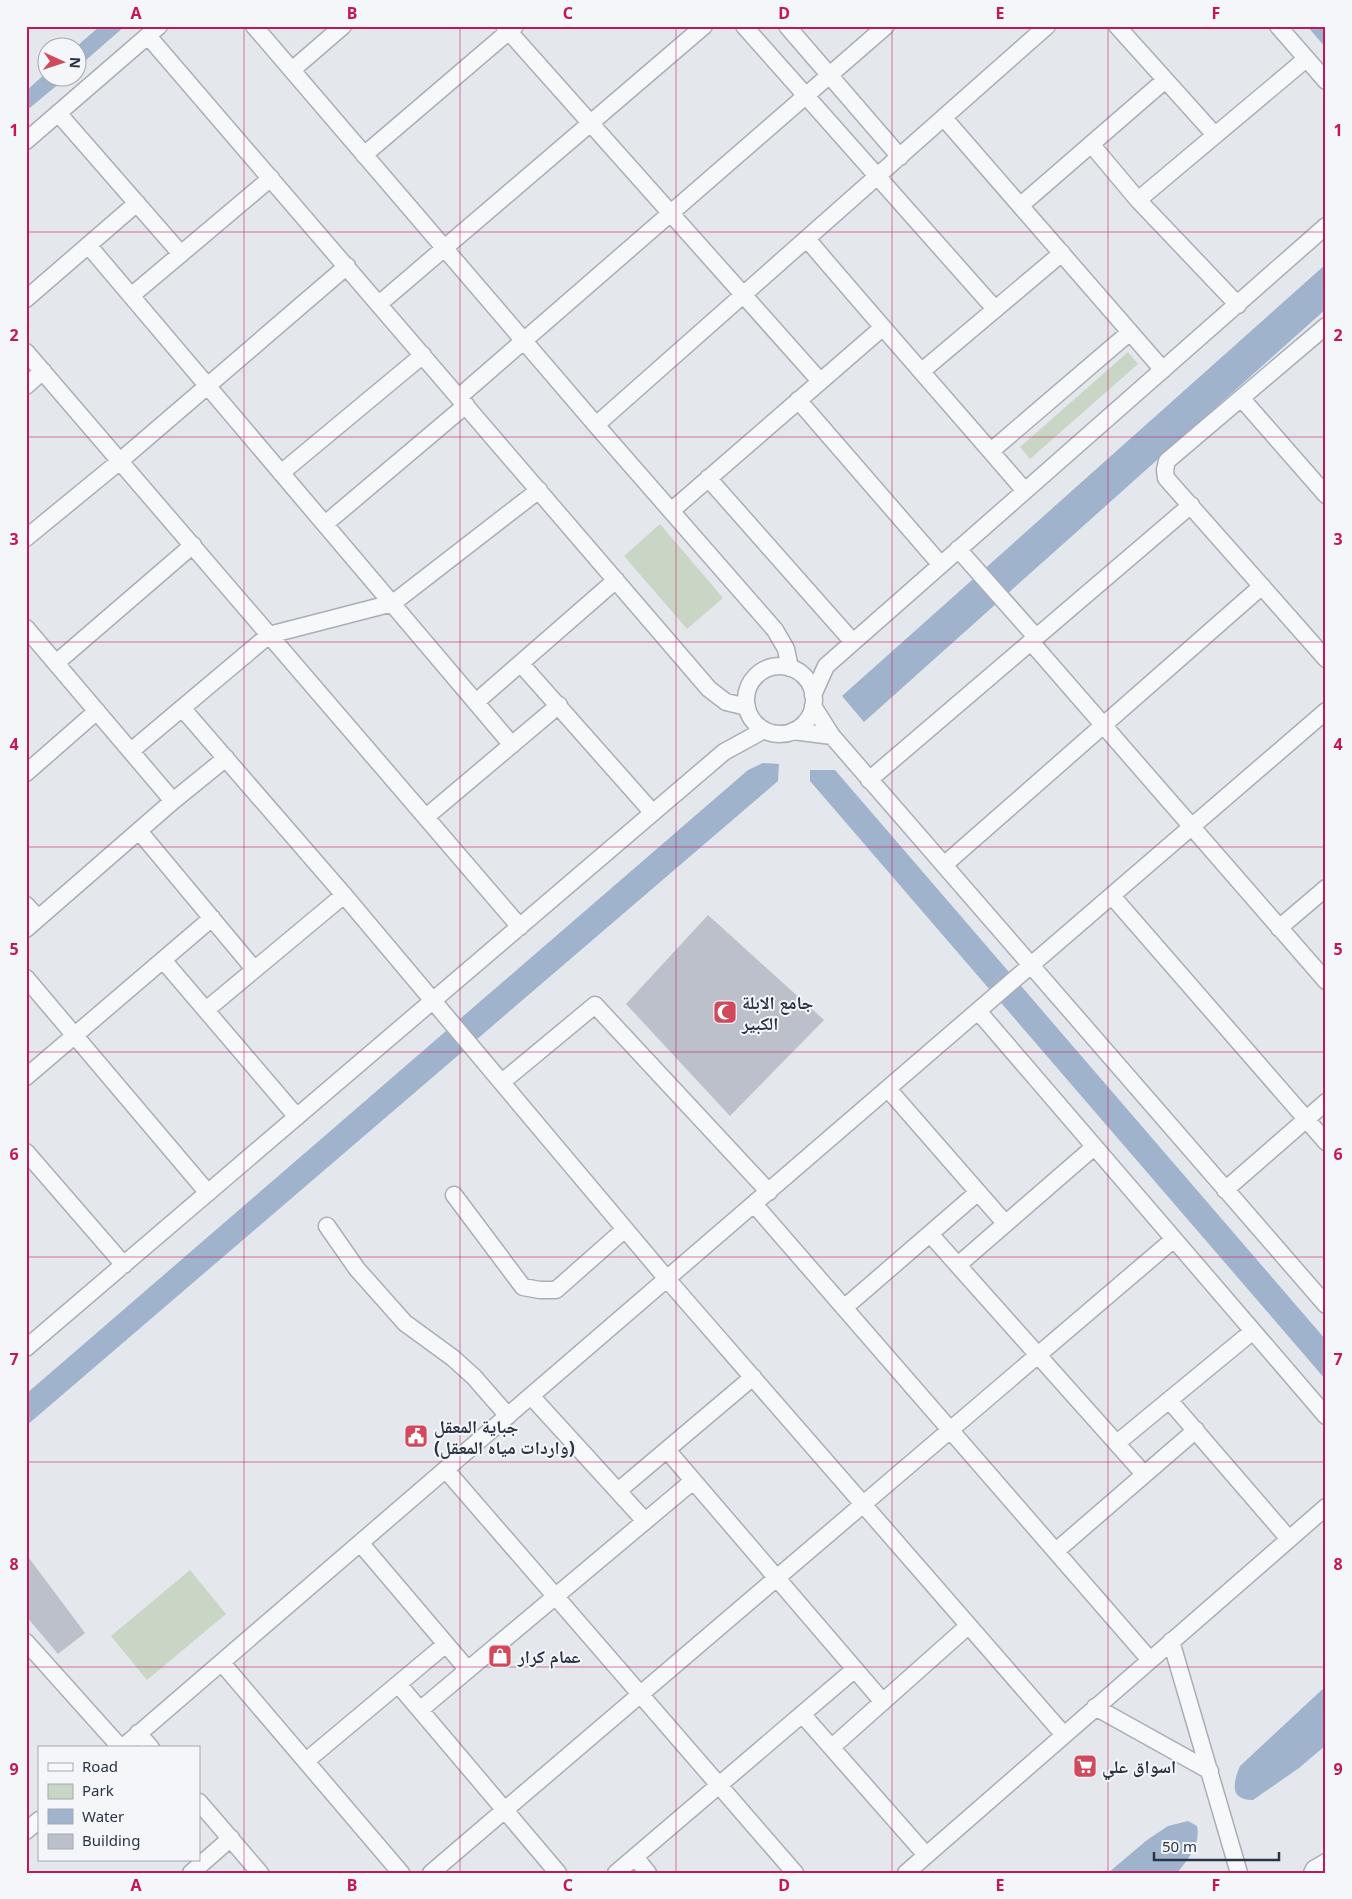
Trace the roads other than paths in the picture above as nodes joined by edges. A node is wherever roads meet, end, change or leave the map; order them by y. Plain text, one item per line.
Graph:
1 (254, 26) edge
2 (343, 26) edge
3 (704, 26) edge
4 (744, 26) edge
5 (787, 26) edge
6 (886, 26) edge
7 (1117, 26) edge
8 (1278, 26) edge
9 (510, 28) edge
10 (1041, 28) edge
11 (154, 31) edge
12 (1306, 58) junction
13 (292, 70) junction
14 (829, 75) junction
15 (1164, 81) junction
16 (1326, 81) edge
17 (806, 96) junction
18 (58, 114) junction
19 (944, 118) junction
20 (590, 123) junction
21 (1215, 135) junction
22 (26, 141) edge
23 (1091, 144) junction
24 (364, 154) junction
25 (900, 157) junction
26 (878, 176) junction
27 (271, 178) junction
28 (1138, 200) junction
29 (137, 203) junction
30 (1021, 205) junction
31 (670, 213) junction
32 (1326, 226) edge
33 (807, 238) junction
34 (88, 245) junction
35 (444, 248) junction
36 (1062, 253) junction
37 (181, 254) junction
38 (347, 266) junction
39 (743, 295) junction
40 (131, 296) junction
41 (26, 299) edge
42 (379, 304) junction
43 (1238, 305) junction
44 (995, 309) junction
45 (882, 328) junction
46 (1325, 329) edge
47 (1130, 332) junction
48 (524, 341) junction
49 (26, 352) edge
50 (423, 355) junction
51 (1163, 370) junction
52 (43, 371) junction
53 (922, 371) junction
54 (820, 381) junction
55 (26, 386) edge
56 (207, 386) junction
57 (1242, 399) junction
58 (798, 400) junction
59 (463, 401) junction
60 (596, 426) junction
61 (991, 451) junction
62 (120, 461) junction
63 (281, 473) junction
64 (708, 478) junction
65 (539, 490) junction
66 (1025, 491) junction
67 (1326, 495) edge
68 (1191, 505) junction
69 (671, 511) junction
70 (325, 524) junction
71 (26, 538) edge
72 (192, 545) junction
73 (958, 550) junction
74 (941, 565) junction
75 (616, 580) junction
76 (1262, 586) junction
77 (393, 603) junction
78 (26, 628) edge
79 (269, 635) junction
80 (1034, 640) junction
81 (853, 642) junction
82 (1326, 659) edge
83 (56, 663) junction
84 (521, 664) junction
85 (826, 666) junction
86 (793, 669) junction
87 (813, 701) junction
88 (476, 702) junction
89 (560, 705) junction
90 (182, 708) junction
91 (97, 711) junction
92 (1326, 711) edge
93 (748, 712) junction
94 (1104, 726) junction
95 (764, 730) junction
96 (793, 731) junction
97 (832, 736) junction
98 (512, 745) junction
99 (131, 751) junction
100 (724, 752) junction
101 (226, 758) junction
102 (26, 773) edge
103 (869, 780) junction
104 (173, 800) junction
105 (653, 813) junction
106 (426, 817) junction
107 (1192, 827) junction
108 (140, 831) junction
109 (944, 865) junction
110 (1326, 888) edge
111 (344, 896) junction
112 (1112, 896) junction
113 (26, 905) edge
114 (212, 918) junction
115 (32, 924) edge
116 (520, 926) junction
117 (1279, 928) junction
118 (163, 960) junction
119 (1031, 966) junction
120 (254, 969) junction
121 (26, 978) edge
122 (1326, 981) edge
123 (433, 1001) junction
124 (206, 1010) junction
125 (978, 1011) junction
126 (75, 1036) junction
127 (26, 1077) edge
128 (502, 1082) junction
129 (888, 1089) junction
130 (1326, 1102) edge
131 (297, 1117) junction
132 (1306, 1119) junction
133 (1326, 1142) edge
134 (1094, 1147) junction
135 (29, 1160) edge
136 (1225, 1190) junction
137 (769, 1192) junction
138 (977, 1192) junction
139 (208, 1193) junction
140 (454, 1195) dead end
141 (754, 1204) junction
142 (1005, 1223) junction
143 (327, 1226) dead end
144 (625, 1229) junction
145 (930, 1234) junction
146 (1174, 1239) junction
147 (124, 1265) junction
148 (958, 1265) junction
149 (667, 1279) junction
150 (1326, 1305) edge
151 (844, 1308) junction
152 (1253, 1331) junction
153 (26, 1348) edge
154 (1038, 1355) junction
155 (753, 1377) junction
156 (531, 1396) junction
157 (1169, 1400) junction
158 (508, 1416) junction
159 (1326, 1416) edge
160 (950, 1430) junction
161 (1196, 1430) junction
162 (1117, 1443) junction
163 (667, 1450) junction
164 (446, 1470) junction
165 (1144, 1474) junction
166 (693, 1481) junction
167 (618, 1491) junction
168 (863, 1504) junction
169 (1326, 1507) edge
170 (645, 1521) junction
171 (1289, 1538) junction
172 (361, 1544) junction
173 (1056, 1551) junction
174 (777, 1578) junction
175 (556, 1596) junction
176 (968, 1626) junction
177 (1171, 1641) junction
178 (26, 1642) edge
179 (446, 1644) junction
180 (1150, 1660) junction
181 (222, 1663) junction
182 (855, 1669) junction
183 (468, 1670) junction
184 (398, 1684) junction
185 (641, 1694) junction
186 (884, 1702) junction
187 (1095, 1707) junction
188 (420, 1710) junction
189 (802, 1714) junction
190 (138, 1733) junction
191 (1064, 1735) junction
192 (119, 1746) edge
193 (123, 1746) edge
194 (149, 1746) edge
195 (832, 1747) junction
196 (306, 1761) junction
197 (1210, 1771) junction
198 (719, 1785) junction
199 (200, 1803) edge
200 (505, 1810) junction
201 (38, 1821) edge
202 (26, 1831) edge
203 (230, 1838) junction
204 (926, 1855) junction
205 (635, 1857) junction
206 (1326, 1862) edge
207 (190, 1873) edge
208 (260, 1873) edge
209 (401, 1873) edge
210 (431, 1873) edge
211 (558, 1873) edge
212 (616, 1873) edge
213 (648, 1873) edge
214 (795, 1873) edge
215 (906, 1873) edge
216 (1239, 1873) edge
217 (1312, 1873) edge

1 - 13 street
2 - 13 street
3 - 20 street
4 - 17 street
5 - 14 street
6 - 14 street
7 - 15 street
8 - 12 street
9 - 20 street
9 - 24 street
10 - 19 street
11 - 18 street
11 - 27 street
12 - 16 street
12 - 21 street
13 - 24 street
14 - 17 street
14 - 25 street
15 - 21 street
15 - 23 street
17 - 26 street
17 - 31 street
18 - 22 street
18 - 29 street
19 - 25 street
19 - 30 street
20 - 31 street
20 - 35 street
21 - 28 street
23 - 28 street
23 - 30 street
24 - 35 street
25 - 26 street
26 - 33 street
26 - 44 street
27 - 37 street
27 - 38 street
28 - 43 street
29 - 34 street
29 - 37 street
30 - 36 street
31 - 39 street
31 - 48 street
32 - 43 street
33 - 39 street
33 - 45 street
34 - 40 street
34 - 41 street
35 - 42 street
35 - 48 street
36 - 44 street
36 - 47 street
37 - 40 street
38 - 42 street
38 - 56 street
39 - 54 street
39 - 60 street
40 - 56 street
42 - 50 street
43 - 51 street
44 - 53 street
45 - 53 street
45 - 54 street
46 - 57 street
47 - 51 street
47 - 61 street
48 - 59 street
48 - 60 street
49 - 52 street
50 - 59 street
50 - 63 street
51 - 66 street
52 - 55 street
52 - 62 street
53 - 61 street
54 - 58 street
56 - 62 street
56 - 63 street
57 - 67 street
57 - 68 street
58 - 64 street
58 - 74 street
59 - 65 street
59 - 70 street
60 - 69 street
61 - 66 street
62 - 71 street
62 - 72 street
63 - 70 street
64 - 69 street
64 - 81 street
65 - 75 street
65 - 77 street
66 - 73 street
68 - 76 street
68 - 80 street
69 - 86 street
70 - 77 street
72 - 79 street
72 - 83 street
73 - 74 street
73 - 80 street
74 - 81 street
75 - 84 street
75 - 93 street
76 - 82 street
76 - 94 street
77 - 79 street
77 - 88 street
78 - 83 street
79 - 90 street
79 - 106 street
80 - 94 street
80 - 103 street
81 - 85 street
83 - 91 street
84 - 88 street
84 - 89 street
85 - 86 street
85 - 87 street
86 - 87 street
86 - 93 street
87 - 96 street
87 - 97 street
88 - 98 street
89 - 98 street
89 - 105 street
90 - 99 street
90 - 101 street
91 - 99 street
91 - 102 street
92 - 107 street
93 - 95 street
93 - 100 street
94 - 107 street
94 - 109 street
95 - 96 street
95 - 100 street
96 - 97 street
97 - 103 street
98 - 106 street
99 - 104 street
100 - 105 street
101 - 104 street
101 - 111 street
103 - 109 street
104 - 108 street
105 - 116 street
106 - 116 street
107 - 112 street
107 - 117 street
108 - 114 street
108 - 115 street
109 - 119 street
110 - 117 street
111 - 120 street
111 - 123 street
112 - 119 street
112 - 132 street
113 - 115 street
114 - 118 street
114 - 120 street
116 - 123 street
117 - 122 street
118 - 124 street
118 - 126 street
119 - 125 street
119 - 136 street
120 - 124 street
121 - 126 street
123 - 128 street
123 - 131 street
124 - 131 street
125 - 129 street
125 - 134 street
126 - 127 street
126 - 139 street
128 - 137 street
128 - 144 street
129 - 137 street
129 - 138 street
130 - 132 street
131 - 139 street
132 - 133 street
132 - 136 street
134 - 142 street
134 - 146 street
135 - 147 street
136 - 150 street
137 - 141 street
138 - 142 street
138 - 145 street
139 - 147 street
140 - 144 street
141 - 149 street
141 - 151 street
142 - 148 street
143 - 158 street
144 - 149 street
145 - 148 street
145 - 151 street
146 - 152 street
146 - 154 street
147 - 153 street
148 - 154 street
149 - 155 street
149 - 156 street
151 - 160 street
152 - 157 street
152 - 159 street
154 - 160 street
154 - 162 street
155 - 163 street
155 - 168 street
156 - 158 street
156 - 167 street
157 - 161 street
157 - 162 street
158 - 164 street
160 - 168 street
160 - 173 street
161 - 165 street
161 - 171 street
162 - 165 street
163 - 166 street
163 - 167 street
164 - 172 street
164 - 175 street
165 - 173 street
166 - 170 street
166 - 174 street
167 - 170 street
168 - 174 street
168 - 176 street
169 - 171 street
170 - 175 street
171 - 177 street
172 - 179 street
172 - 181 street
173 - 180 street
174 - 182 street
174 - 185 street
175 - 183 street
175 - 185 street
176 - 186 street
176 - 191 street
177 - 180 street
177 - 197 street
178 - 192 street
179 - 183 street
179 - 184 street
180 - 187 street
181 - 190 street
181 - 196 street
182 - 186 street
182 - 189 street
183 - 188 street
184 - 188 street
184 - 196 street
185 - 198 street
185 - 200 street
186 - 195 street
187 - 191 street
187 - 197 street
188 - 200 street
189 - 195 street
189 - 198 street
190 - 193 street
190 - 194 street
191 - 204 street
195 - 204 street
196 - 209 street
197 - 216 street
198 - 205 street
198 - 214 street
199 - 203 street
200 - 210 street
200 - 211 street
201 - 202 street
203 - 207 street
203 - 208 street
204 - 215 street
205 - 212 street
205 - 213 street
206 - 217 street

